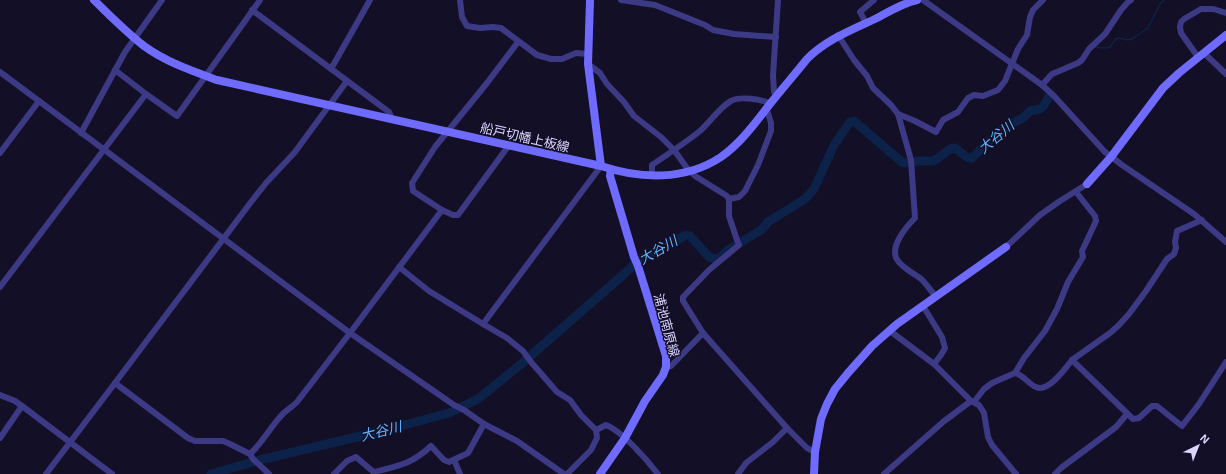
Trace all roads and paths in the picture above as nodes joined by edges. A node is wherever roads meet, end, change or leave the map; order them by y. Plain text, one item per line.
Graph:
1 (94, 0) edge
2 (162, 0) edge
3 (260, 0) edge
4 (370, 0) edge
5 (460, 0) edge
6 (590, 0) edge
7 (621, 0) edge
8 (778, 0) edge
9 (874, 0) edge
10 (917, 0) edge
11 (923, 0) edge
12 (1043, 0) edge
13 (1131, 0) edge
14 (252, 10) junction
15 (1226, 13) edge
16 (866, 23) junction
17 (1226, 35) edge
18 (838, 36) junction
19 (776, 37) junction
20 (135, 38) junction
21 (518, 42) junction
22 (588, 54) junction
23 (1201, 55) junction
24 (1012, 61) junction
25 (588, 64) junction
26 (331, 69) junction
27 (114, 70) junction
28 (0, 72) edge
29 (1226, 74) edge
30 (205, 76) junction
31 (347, 81) junction
32 (1042, 85) junction
33 (146, 94) junction
34 (778, 95) junction
35 (39, 101) junction
36 (770, 104) junction
37 (328, 105) junction
38 (765, 111) junction
39 (898, 114) junction
40 (392, 119) junction
41 (446, 132) junction
42 (81, 133) junction
43 (509, 145) junction
44 (103, 150) junction
45 (674, 150) junction
46 (0, 153) edge
47 (1111, 157) junction
48 (601, 166) junction
49 (611, 169) junction
50 (690, 171) junction
51 (652, 176) junction
52 (1087, 184) joint
53 (1076, 192) junction
54 (729, 199) junction
55 (442, 210) junction
56 (1202, 220) junction
57 (224, 239) junction
58 (1226, 242) edge
59 (1006, 247) joint
60 (399, 267) junction
61 (0, 286) edge
62 (936, 297) junction
63 (923, 306) junction
64 (483, 324) junction
65 (890, 331) junction
66 (350, 333) junction
67 (703, 333) junction
68 (1072, 360) junction
69 (1226, 362) edge
70 (934, 364) junction
71 (666, 367) junction
72 (1015, 373) junction
73 (115, 384) junction
74 (0, 395) edge
75 (973, 401) junction
76 (22, 406) junction
77 (1128, 414) junction
78 (484, 424) junction
79 (787, 428) junction
80 (596, 430) junction
81 (0, 438) edge
82 (625, 438) junction
83 (70, 443) junction
84 (815, 452) junction
85 (254, 458) junction
86 (454, 460) junction
87 (375, 473) edge
88 (46, 474) edge
89 (112, 474) edge
90 (269, 474) edge
91 (334, 474) edge
92 (460, 474) edge
93 (565, 474) edge
94 (600, 474) edge
95 (658, 474) edge
96 (738, 474) edge
97 (814, 474) edge
98 (884, 474) edge
99 (1016, 474) edge
100 (1055, 474) edge

1 - 20 main road, 船戸切幡上板線
2 - 20 street
3 - 14 street
4 - 26 street
5 - 21 street
6 - 22 main road
7 - 19 street
8 - 19 street
9 - 16 street
10 - 16 main road, 船戸切幡上板線
11 - 24 street
12 - 24 street
13 - 32 street
14 - 26 street
14 - 30 street
15 - 23 street
16 - 18 main road, 船戸切幡上板線
17 - 23 main road
18 - 34 main road, 船戸切幡上板線
18 - 39 street
19 - 34 street
20 - 27 street
20 - 30 main road, 船戸切幡上板線
21 - 22 street
21 - 41 street
22 - 25 main road
23 - 29 street
23 - 47 main road
24 - 32 street
24 - 39 street
25 - 45 street
25 - 48 main road
26 - 31 street
27 - 33 street
27 - 42 street
28 - 35 street
30 - 33 street
30 - 37 main road, 船戸切幡上板線
31 - 37 street
31 - 40 street
32 - 47 street
33 - 44 street
34 - 36 main road, 船戸切幡上板線
35 - 42 street
35 - 46 street
36 - 38 main road, 船戸切幡上板線
36 - 45 street
37 - 40 main road, 船戸切幡上板線
37 - 57 street
38 - 50 main road, 船戸切幡上板線
38 - 54 street
39 - 62 street
40 - 41 main road, 船戸切幡上板線
41 - 43 main road, 船戸切幡上板線
41 - 55 street
42 - 44 street
43 - 48 main road, 船戸切幡上板線
43 - 55 street
44 - 57 street
44 - 61 street
45 - 50 street
45 - 51 street
47 - 52 main road
47 - 56 street
48 - 49 main road, 船戸切幡上板線
48 - 64 street
49 - 51 main road, 船戸切幡上板線
49 - 71 main road, 浦池南原線
50 - 51 main road, 船戸切幡上板線
50 - 54 street
52 - 53 street
53 - 59 street
53 - 72 street
54 - 67 street
55 - 60 street
56 - 58 street
56 - 68 street
57 - 66 street
57 - 73 street
59 - 62 main road
60 - 64 street
60 - 66 street
62 - 63 main road
63 - 65 main road
63 - 70 street
64 - 80 street
65 - 70 street
65 - 84 main road
66 - 78 street
66 - 85 street
67 - 71 street
67 - 79 street
68 - 72 street
68 - 77 street
69 - 77 street
70 - 75 street
71 - 82 main road, 浦池南原線
72 - 75 street
73 - 83 street
73 - 85 street
74 - 76 street
75 - 98 street
75 - 99 street
76 - 81 street
76 - 83 street
77 - 100 street
78 - 86 street
78 - 93 street
79 - 84 street
79 - 96 street
80 - 82 street
80 - 93 street
82 - 94 main road, 浦池南原線
82 - 95 street
83 - 88 street
83 - 89 street
84 - 97 main road
85 - 90 street
86 - 87 street
86 - 92 street
87 - 91 street

